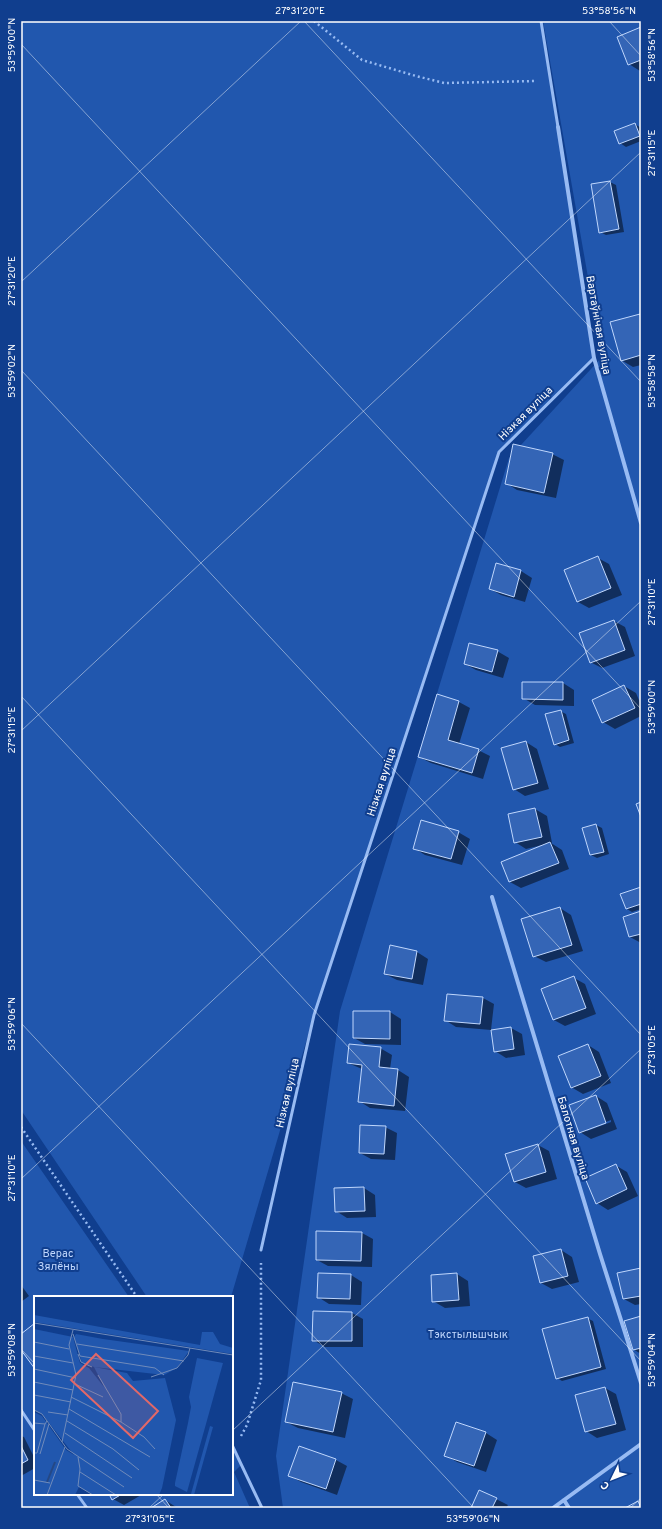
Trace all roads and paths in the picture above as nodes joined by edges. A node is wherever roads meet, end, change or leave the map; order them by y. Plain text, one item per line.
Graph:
1 (314, 21) edge
2 (541, 21) edge
3 (551, 81) junction
4 (558, 127) joint
5 (594, 358) junction
6 (641, 523) edge
7 (492, 897) dead end
8 (21, 1127) edge
9 (261, 1250) joint
10 (136, 1296) edge
11 (641, 1383) edge
12 (21, 1410) edge
13 (34, 1430) edge
14 (641, 1444) edge
15 (234, 1450) joint
16 (78, 1495) edge
17 (564, 1500) junction
18 (87, 1508) edge
19 (262, 1508) edge
20 (553, 1508) edge
21 (569, 1508) edge

1 - 3 path
2 - 3 lane
3 - 4 lane
4 - 5 street, Вартаўнічая вуліца
5 - 6 street, Вартаўнічая вуліца
5 - 9 lane, Нізкая вуліца
7 - 11 street, Балотная вуліца
8 - 10 path
9 - 15 path
12 - 13 lane
14 - 17 street
15 - 19 lane
16 - 18 lane
17 - 20 street
17 - 21 street

